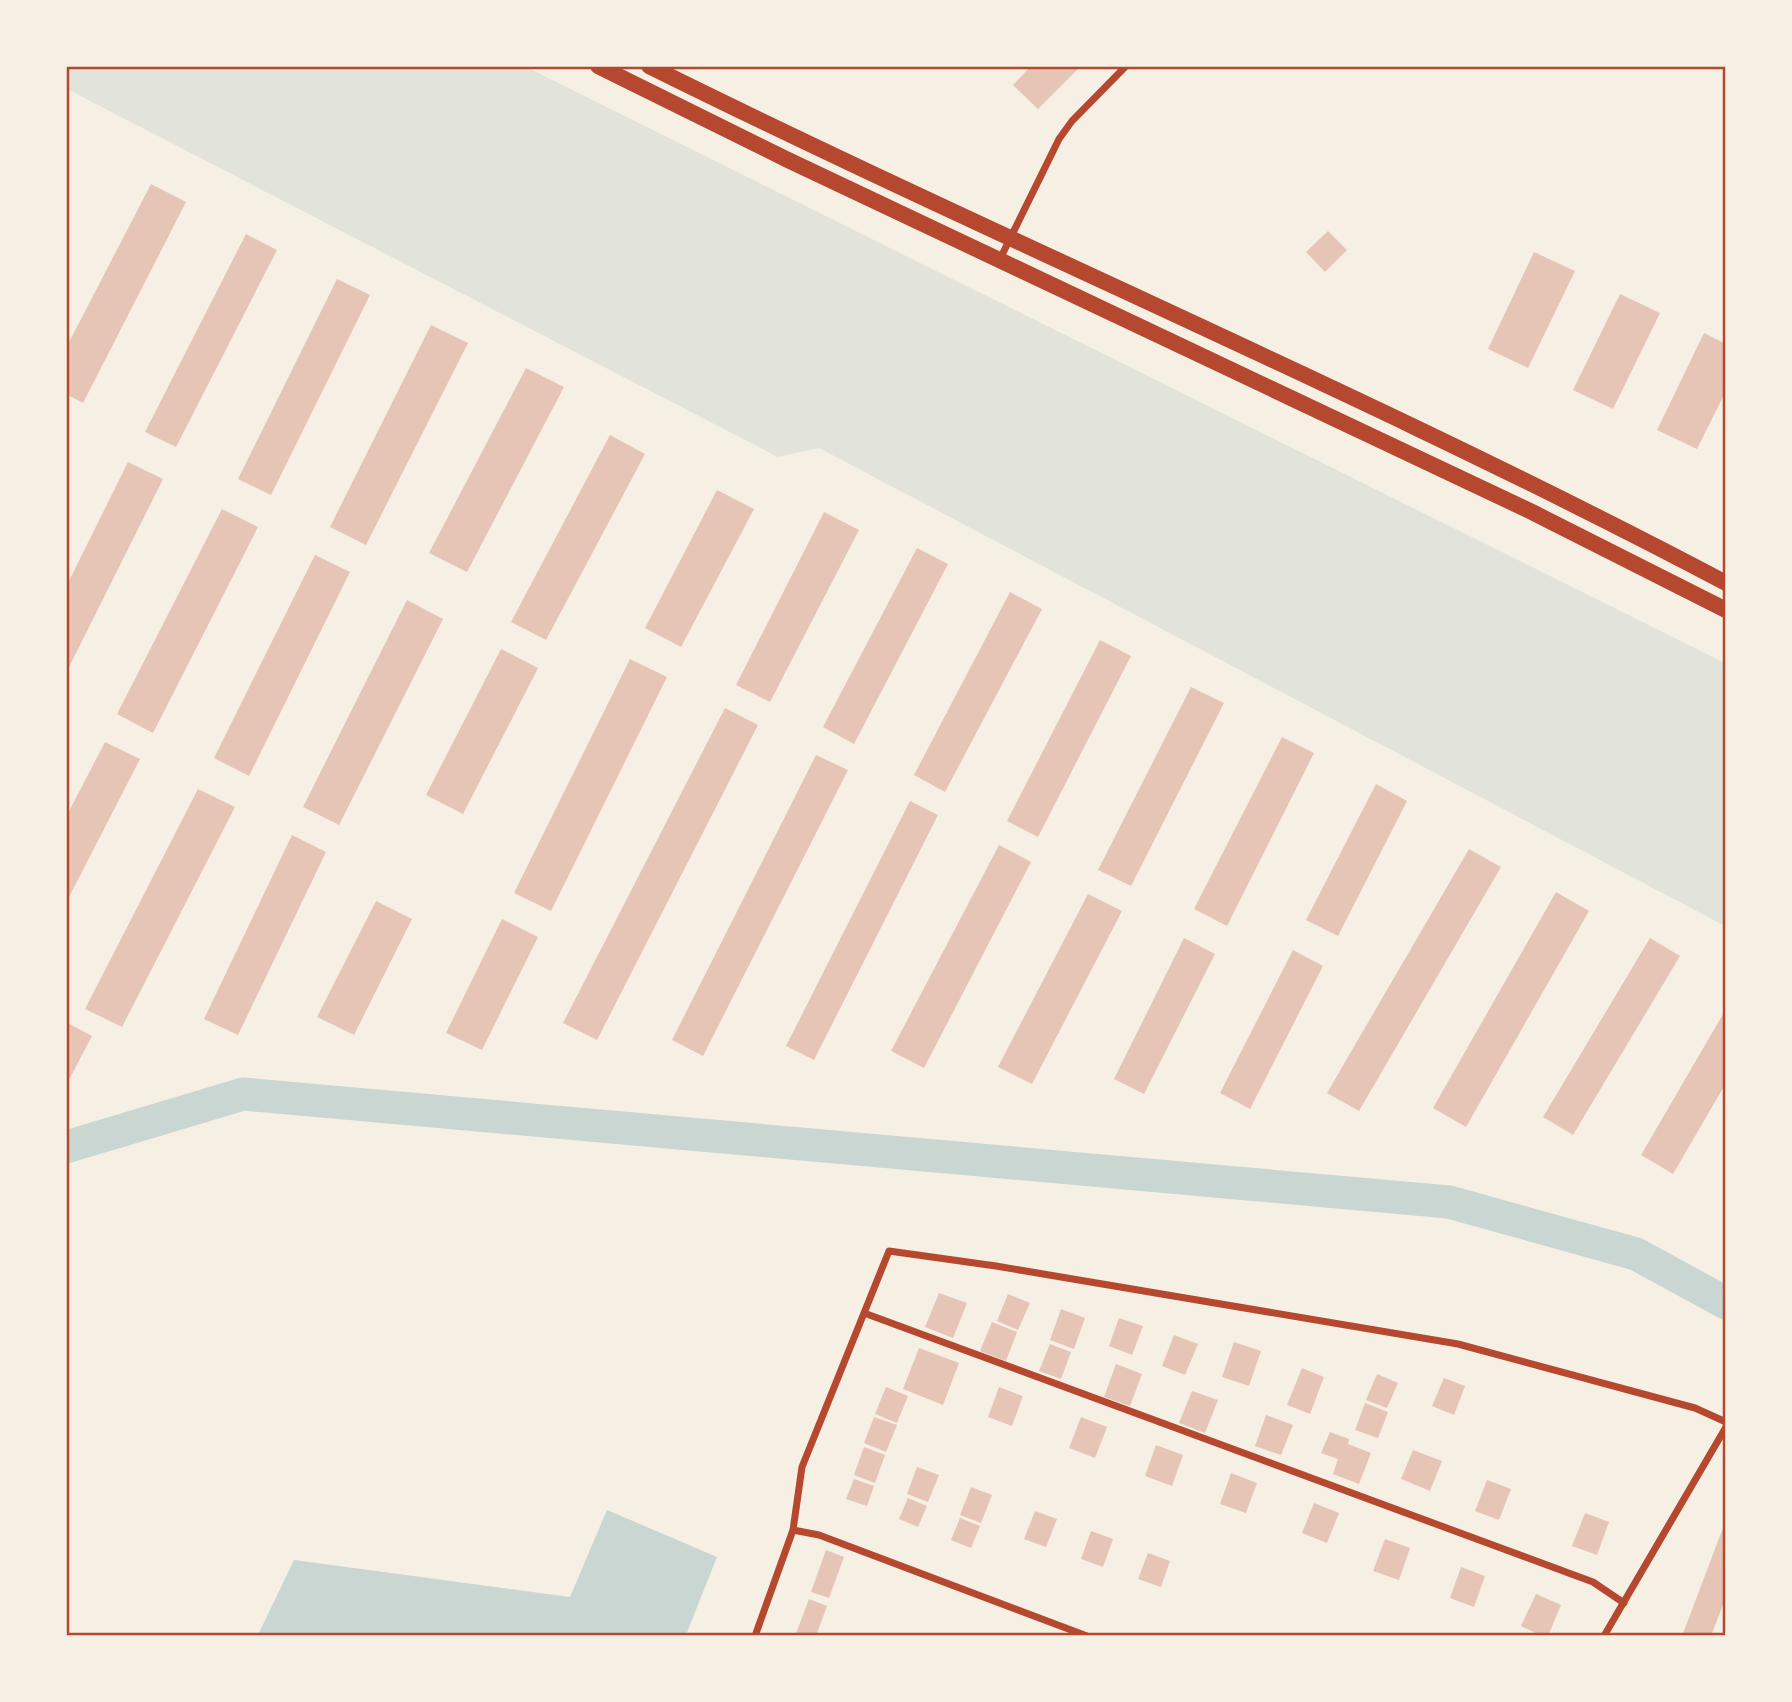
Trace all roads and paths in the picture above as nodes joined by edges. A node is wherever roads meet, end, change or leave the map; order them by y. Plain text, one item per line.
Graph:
1 (598, 66) edge
2 (649, 66) edge
3 (1126, 66) edge
4 (1010, 239) junction
5 (1000, 259) junction
6 (1726, 583) edge
7 (1726, 610) edge
8 (864, 1313) junction
9 (1726, 1425) edge
10 (793, 1530) junction
11 (1624, 1603) junction
12 (755, 1636) edge
13 (1087, 1636) edge
14 (1604, 1636) edge

1 - 5 main road
2 - 4 main road
3 - 4 street
4 - 5 street
4 - 6 main road
5 - 7 main road
8 - 9 street
8 - 10 street
8 - 11 street
9 - 11 street
10 - 12 street
10 - 13 street
11 - 14 street

